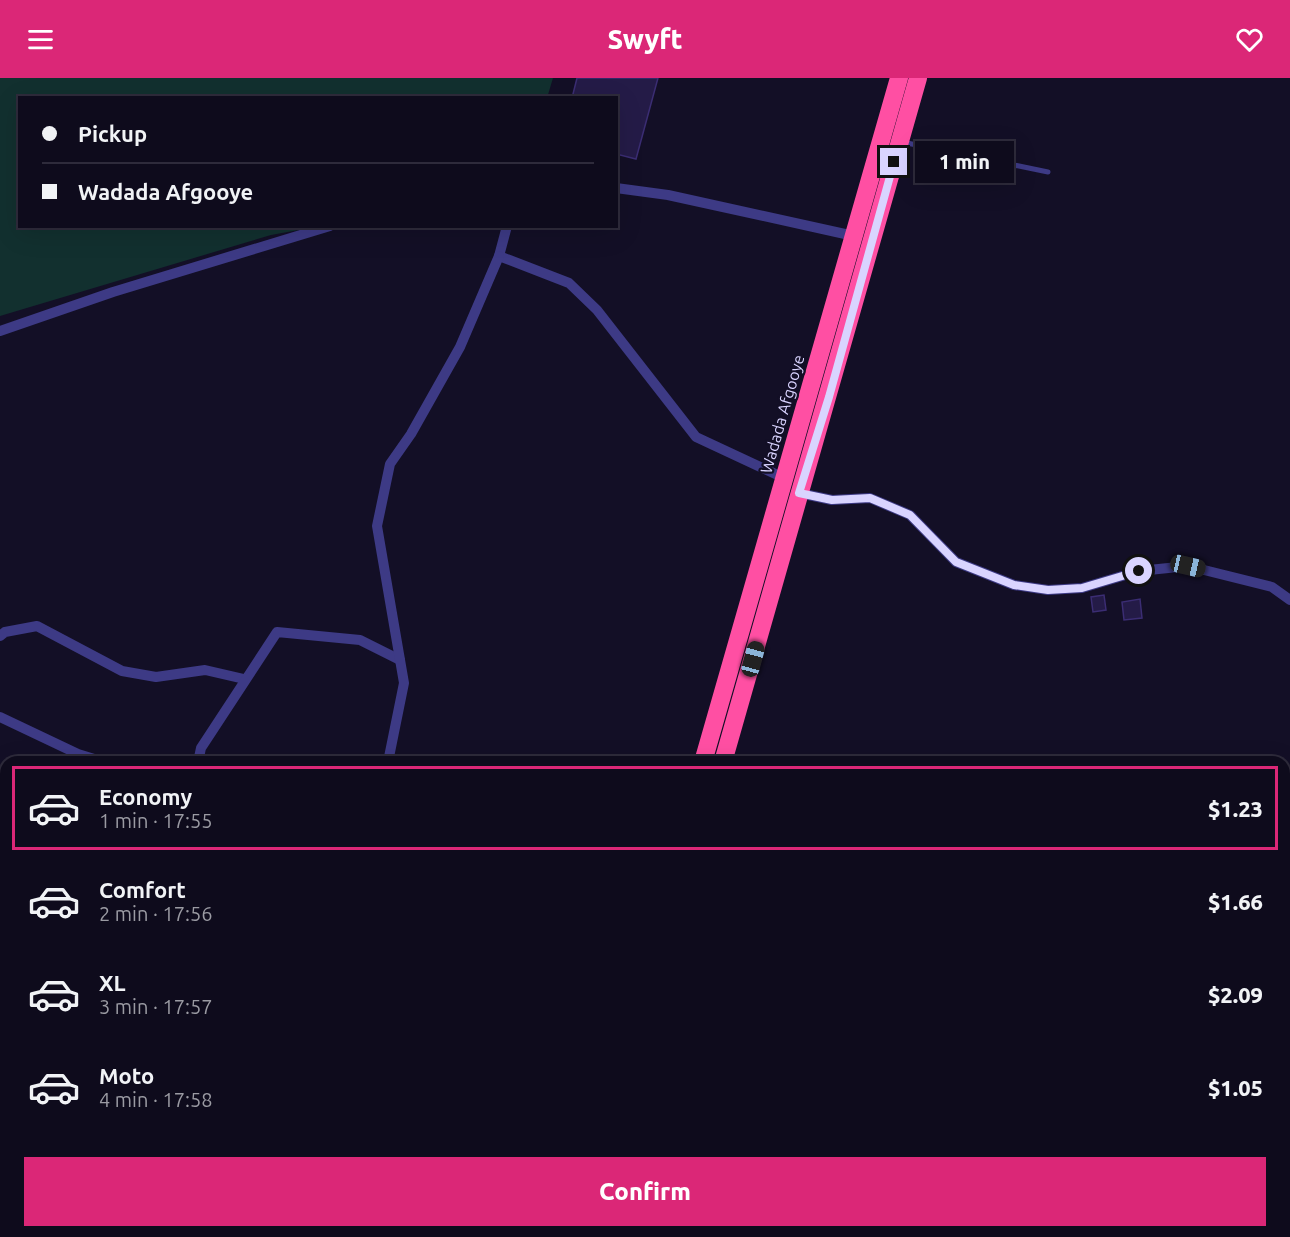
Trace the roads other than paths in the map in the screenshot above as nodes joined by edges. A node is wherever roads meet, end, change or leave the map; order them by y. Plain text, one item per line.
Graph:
1 (900, 78) edge
2 (918, 78) edge
3 (900, 141) junction
4 (1048, 172) dead end
5 (618, 188) edge
6 (323, 228) edge
7 (506, 228) edge
8 (854, 236) junction
9 (499, 256) junction
10 (0, 331) edge
11 (784, 478) junction
12 (799, 493) junction
13 (1290, 600) edge
14 (0, 636) edge
15 (400, 660) junction
16 (244, 679) junction
17 (0, 717) edge
18 (84, 756) edge
19 (199, 756) edge
20 (389, 756) edge
21 (705, 756) edge
22 (725, 756) edge

1 - 8 highway, Wadada Afgooye
2 - 3 highway
3 - 4 lane
3 - 12 highway
5 - 8 street
6 - 10 street
7 - 9 street
8 - 11 highway, Wadada Afgooye
9 - 11 street
9 - 15 street
11 - 21 highway, Wadada Afgooye
12 - 13 street
12 - 22 highway
14 - 16 street
15 - 16 street
15 - 20 street
16 - 19 street
17 - 18 street

